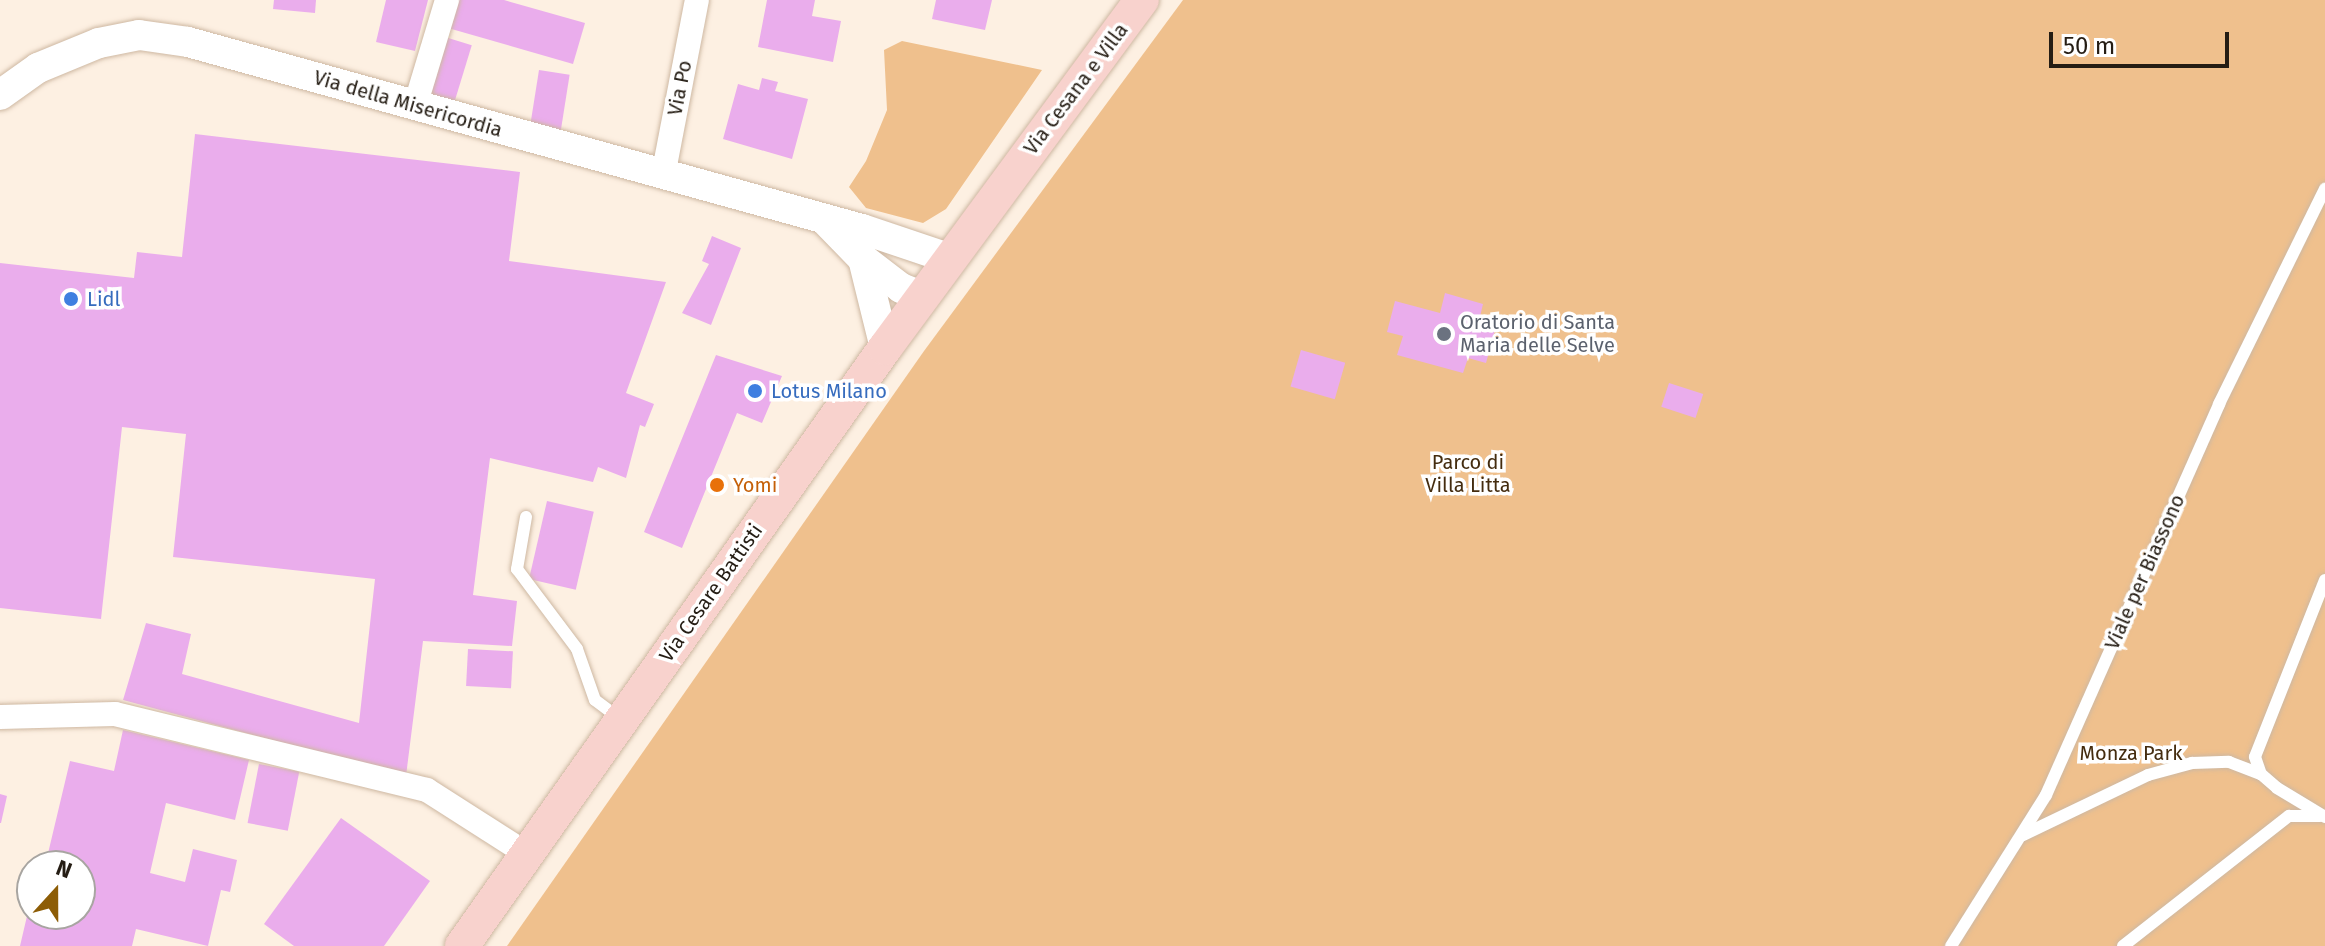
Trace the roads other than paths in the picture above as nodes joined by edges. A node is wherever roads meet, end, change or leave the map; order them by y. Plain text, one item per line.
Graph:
1 (447, 0) edge
2 (697, 0) edge
3 (1142, 0) edge
4 (0, 95) edge
5 (415, 106) junction
6 (663, 176) junction
7 (1010, 178) joint
8 (2325, 189) edge
9 (824, 219) junction
10 (863, 259) junction
11 (951, 259) junction
12 (923, 297) junction
13 (885, 348) junction
14 (526, 517) dead end
15 (2325, 580) edge
16 (0, 717) edge
17 (622, 719) junction
18 (2261, 774) junction
19 (2324, 816) edge
20 (2023, 835) junction
21 (527, 854) junction
22 (462, 946) edge
23 (1951, 946) edge
24 (2123, 946) edge

1 - 5 street
2 - 6 street, Via Po
3 - 7 main road, Via Cesana e Villa
4 - 5 street, Via della Misericordia
5 - 6 street, Via della Misericordia
6 - 9 street, Via della Misericordia
7 - 11 main road, Via Cesare Battisti
8 - 20 lane, Viale per Biassono
9 - 10 street
9 - 11 street, Via della Misericordia
10 - 12 street
10 - 13 street
11 - 12 main road, Via Cesare Battisti
12 - 13 main road, Via Cesare Battisti
13 - 17 main road, Via Cesare Battisti
14 - 17 lane
15 - 18 lane
16 - 21 street
17 - 21 main road, Via Cesare Battisti
18 - 19 lane
18 - 20 lane
19 - 24 lane
20 - 23 lane, Viale per Biassono
21 - 22 main road, Via Cesare Battisti

